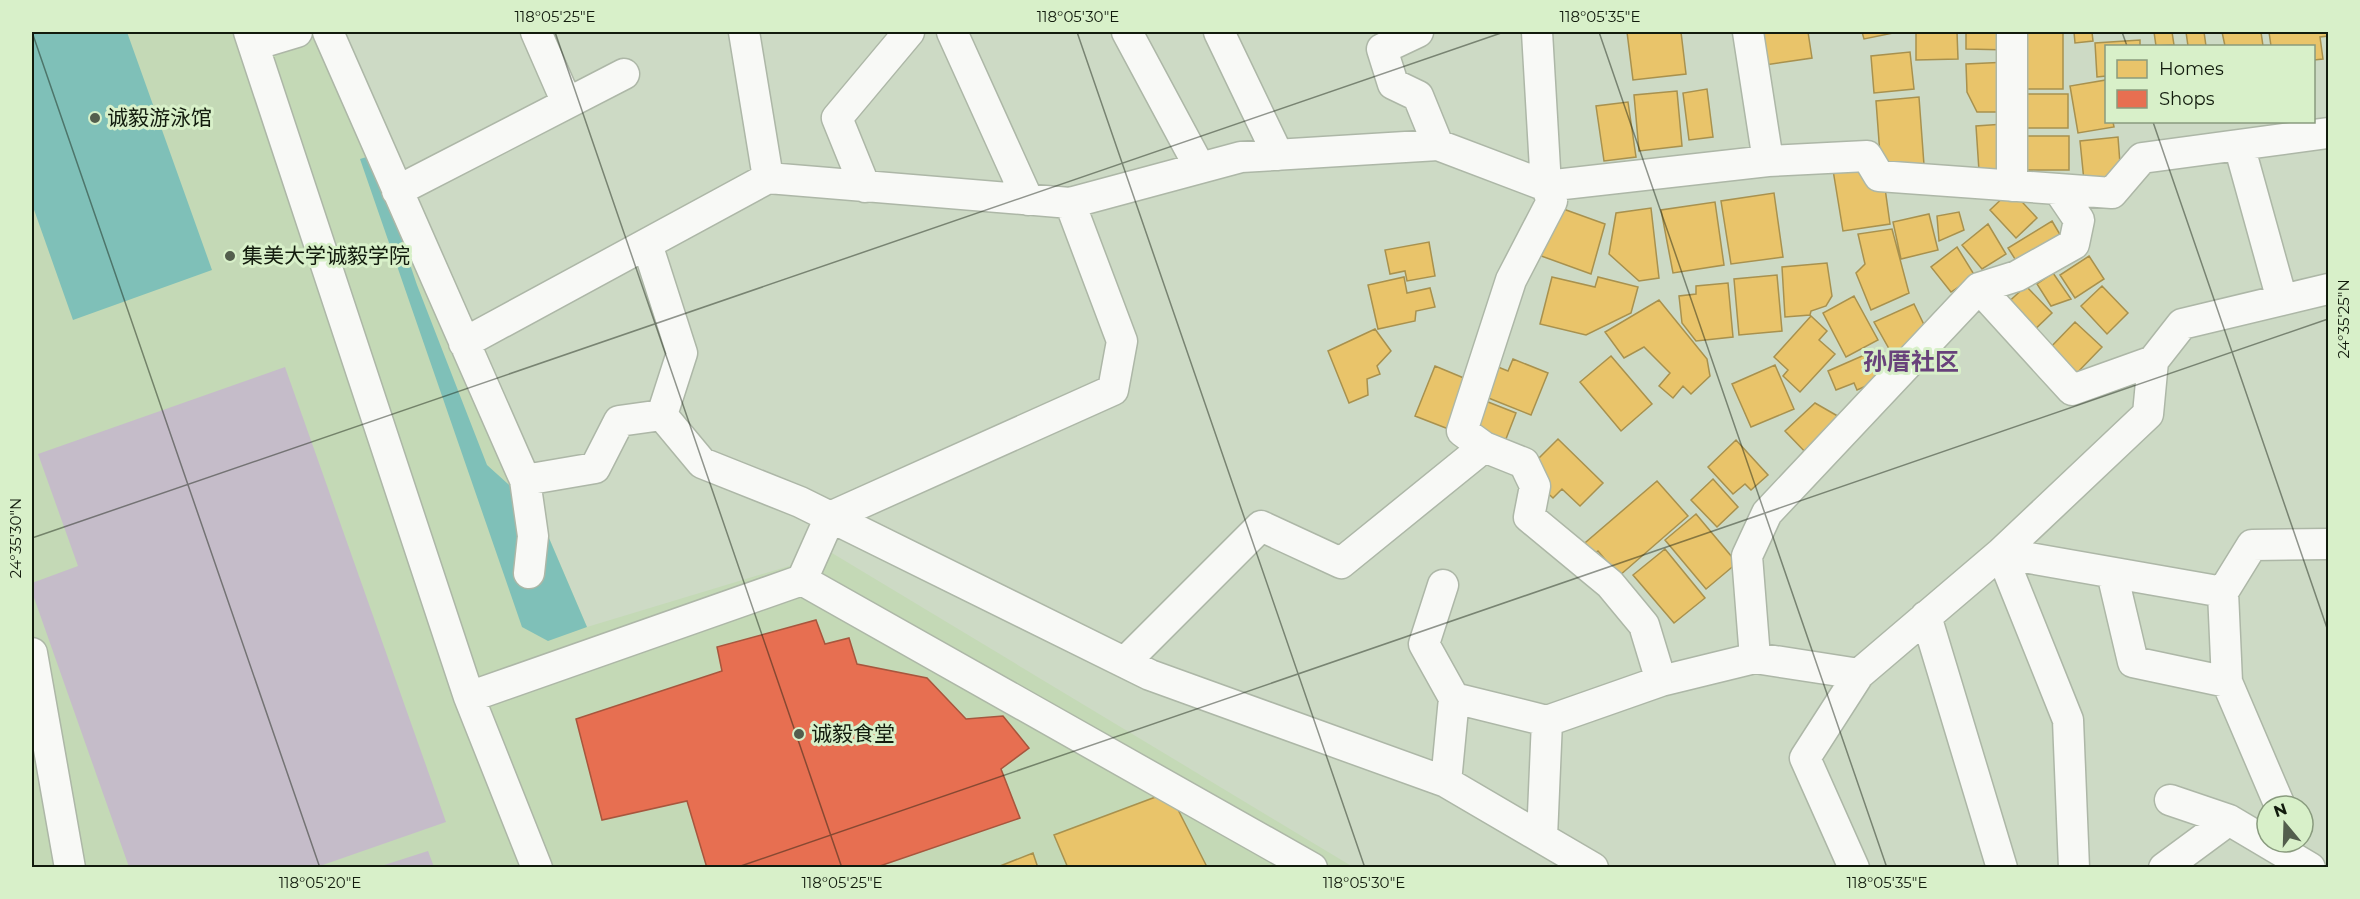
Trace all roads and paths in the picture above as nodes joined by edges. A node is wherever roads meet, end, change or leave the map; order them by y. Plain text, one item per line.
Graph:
1 (297, 32) edge
2 (328, 32) edge
3 (536, 32) edge
4 (744, 32) edge
5 (909, 32) edge
6 (952, 32) edge
7 (1127, 32) edge
8 (1219, 32) edge
9 (1418, 32) edge
10 (1537, 32) edge
11 (1748, 32) edge
12 (2012, 32) edge
13 (251, 38) edge
14 (624, 74) dead end
15 (567, 103) junction
16 (2328, 133) edge
17 (1438, 145) junction
18 (2240, 145) junction
19 (1278, 155) junction
20 (1768, 161) junction
21 (1200, 168) junction
22 (768, 178) junction
23 (1546, 186) junction
24 (2012, 186) junction
25 (865, 187) junction
26 (2058, 189) junction
27 (397, 191) junction
28 (1028, 200) junction
29 (1070, 203) junction
30 (647, 244) junction
31 (1979, 288) junction
32 (2328, 289) edge
33 (2282, 300) junction
34 (464, 343) junction
35 (2153, 361) junction
36 (662, 415) junction
37 (1484, 447) junction
38 (525, 480) junction
39 (830, 517) junction
40 (2328, 544) edge
41 (2001, 553) junction
42 (529, 573) dead end
43 (2112, 573) junction
44 (802, 580) junction
45 (1443, 585) dead end
46 (2223, 592) junction
47 (1926, 616) junction
48 (32, 653) edge
49 (1755, 658) junction
50 (1125, 662) junction
51 (1859, 674) junction
52 (1661, 681) junction
53 (2227, 682) junction
54 (469, 697) junction
55 (1454, 698) junction
56 (1547, 721) junction
57 (1446, 782) junction
58 (2275, 794) edge
59 (2170, 800) dead end
60 (2229, 820) junction
61 (1542, 837) junction
62 (2304, 858) edge
63 (70, 867) edge
64 (537, 867) edge
65 (1312, 867) edge
66 (1593, 867) edge
67 (1854, 867) edge
68 (2002, 867) edge
69 (2074, 867) edge
70 (2164, 867) edge

1 - 13 street
2 - 27 street
3 - 15 street
4 - 22 street
5 - 25 street
6 - 28 street
7 - 21 street
8 - 19 street
9 - 17 street
10 - 23 street
11 - 20 street
12 - 24 street
13 - 54 street
14 - 15 street
15 - 27 street
16 - 18 street
17 - 19 street
17 - 23 street
18 - 26 street
18 - 33 street
19 - 21 street
20 - 23 street
20 - 24 street
21 - 29 street
22 - 25 street
22 - 30 street
23 - 37 street
24 - 26 street
25 - 28 street
26 - 31 street
27 - 34 street
28 - 29 street
29 - 39 street
30 - 34 street
30 - 36 street
31 - 35 street
31 - 49 street
32 - 33 street
33 - 35 street
34 - 38 street
35 - 41 street
36 - 38 street
36 - 39 street
37 - 50 street
37 - 52 street
38 - 42 street
39 - 44 street
39 - 50 street
40 - 46 street
41 - 43 street
41 - 47 street
41 - 69 street
43 - 46 street
43 - 53 street
44 - 54 street
44 - 65 street
45 - 55 street
46 - 53 street
47 - 51 street
47 - 68 street
48 - 63 street
49 - 51 street
49 - 52 street
50 - 57 street
51 - 67 street
52 - 56 street
53 - 58 street
54 - 64 street
55 - 56 street
55 - 57 street
56 - 61 street
57 - 61 street
59 - 60 street
60 - 62 street
60 - 70 street
61 - 66 street

